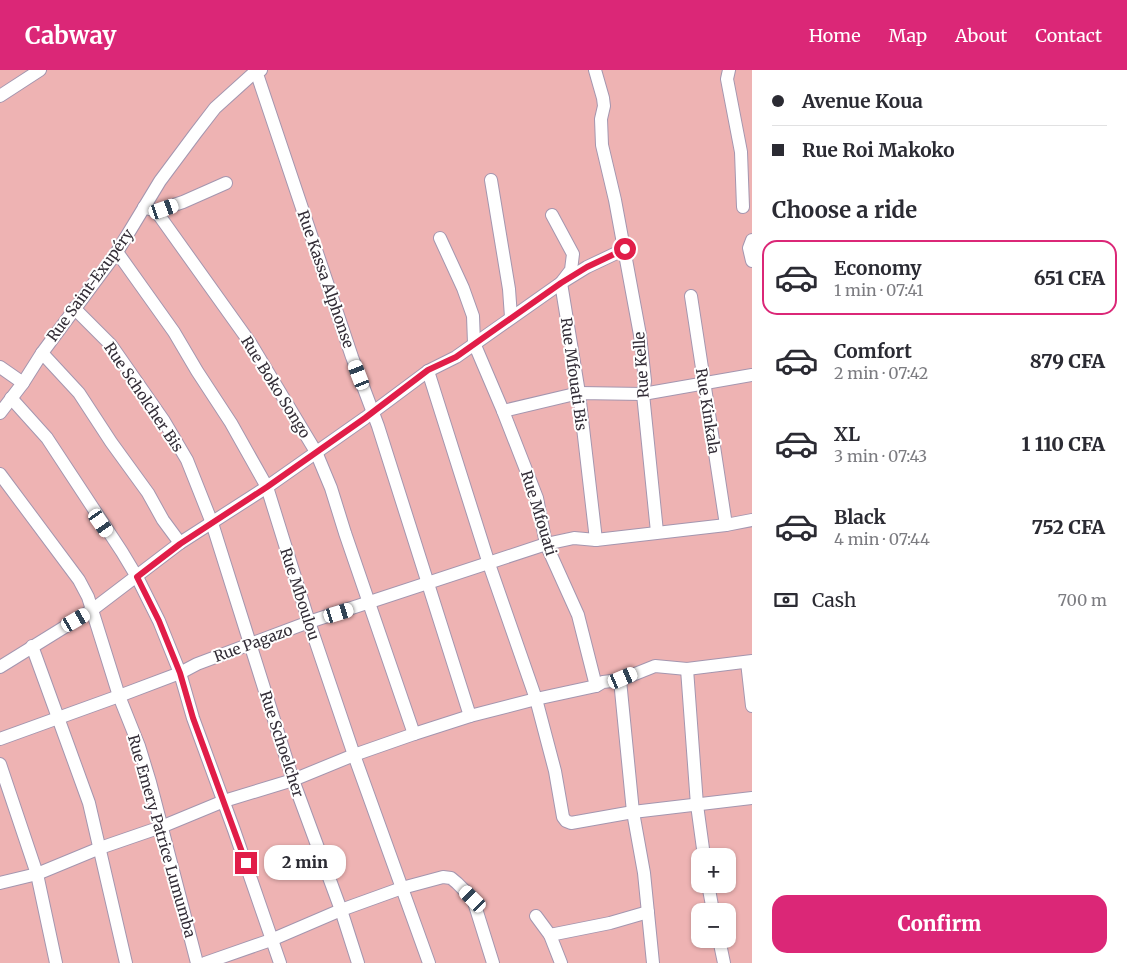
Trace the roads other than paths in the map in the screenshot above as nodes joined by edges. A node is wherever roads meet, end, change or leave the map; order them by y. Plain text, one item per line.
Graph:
1 (40, 70) edge
2 (259, 70) edge
3 (595, 70) edge
4 (730, 70) edge
5 (0, 96) edge
6 (491, 180) dead end
7 (226, 183) dead end
8 (743, 207) dead end
9 (150, 209) junction
10 (552, 215) dead end
11 (440, 238) dead end
12 (752, 240) edge
13 (625, 249) junction
14 (117, 252) junction
15 (752, 261) edge
16 (561, 283) junction
17 (691, 296) dead end
18 (74, 308) junction
19 (511, 317) junction
20 (474, 343) junction
21 (42, 353) junction
22 (0, 367) edge
23 (428, 370) junction
24 (752, 375) edge
25 (23, 383) junction
26 (704, 383) junction
27 (579, 393) junction
28 (643, 394) junction
29 (11, 398) junction
30 (503, 411) junction
31 (373, 412) junction
32 (0, 413) edge
33 (316, 452) junction
34 (0, 474) edge
35 (267, 487) junction
36 (752, 520) edge
37 (212, 522) junction
38 (726, 525) junction
39 (657, 532) junction
40 (596, 540) junction
41 (180, 544) junction
42 (546, 544) junction
43 (489, 564) junction
44 (137, 577) junction
45 (428, 583) junction
46 (370, 604) junction
47 (92, 610) junction
48 (309, 622) junction
49 (250, 644) junction
50 (32, 646) junction
51 (749, 662) edge
52 (0, 667) edge
53 (687, 669) junction
54 (180, 673) junction
55 (618, 680) junction
56 (596, 686) junction
57 (119, 696) junction
58 (536, 699) junction
59 (752, 706) edge
60 (470, 716) junction
61 (59, 718) junction
62 (414, 734) junction
63 (0, 740) edge
64 (354, 754) junction
65 (0, 764) edge
66 (292, 780) junction
67 (752, 798) edge
68 (224, 801) junction
69 (697, 805) junction
70 (633, 812) junction
71 (161, 827) junction
72 (100, 848) junction
73 (703, 848) edge
74 (37, 874) junction
75 (0, 882) edge
76 (402, 888) junction
77 (341, 910) junction
78 (648, 912) junction
79 (536, 916) dead end
80 (550, 935) junction
81 (271, 940) junction
82 (721, 948) edge
83 (56, 963) edge
84 (126, 963) edge
85 (197, 963) edge
86 (205, 963) edge
87 (280, 963) edge
88 (358, 963) edge
89 (429, 963) edge
90 (493, 963) edge
91 (561, 963) edge
92 (653, 963) edge
93 (724, 963) edge

1 - 5 street
2 - 9 street, Rue Saint-Exupéry
2 - 31 street, Rue Kassa Alphonse
3 - 13 street, Rue Kelle
4 - 8 street
6 - 19 street
7 - 9 street
9 - 14 street, Rue Saint-Exupéry
9 - 33 street, Rue Boko Songo
10 - 16 street
11 - 20 street
12 - 15 street
13 - 16 street
13 - 28 street, Rue Kelle
14 - 18 street, Rue Saint-Exupéry
14 - 35 street, Rue Mboulou
16 - 19 street
16 - 27 street, Rue Mfouati Bis
17 - 26 street, Rue Kinkala
18 - 21 street, Rue Saint-Exupéry
18 - 37 street, Rue Scholcher Bis
19 - 20 street
20 - 23 street
20 - 30 street, Rue Mfouati
21 - 25 street, Rue Saint-Exupéry
21 - 41 street
22 - 25 street
23 - 31 street
23 - 43 street
24 - 26 street
25 - 29 street, Rue Saint-Exupéry
26 - 28 street
26 - 38 street, Rue Kinkala
27 - 28 street
27 - 30 street
27 - 40 street, Rue Mfouati Bis
28 - 39 street, Rue Kelle
29 - 32 street, Rue Saint-Exupéry
29 - 44 street
30 - 42 street, Rue Mfouati
31 - 33 street
31 - 45 street, Rue Kassa Alphonse
33 - 35 street
33 - 46 street, Rue Boko Songo
34 - 47 street, Rue Emery Patrice Lumumba
35 - 37 street
35 - 48 street, Rue Mboulou
36 - 38 street, Rue Pagazo
37 - 41 street
37 - 49 street, Rue Schoelcher
38 - 39 street, Rue Pagazo
39 - 40 street, Rue Pagazo
40 - 42 street, Rue Pagazo
41 - 44 street
42 - 43 street, Rue Pagazo
42 - 56 street, Rue Mfouati
43 - 45 street, Rue Pagazo
43 - 58 street
44 - 47 street
44 - 54 street
45 - 46 street, Rue Pagazo
45 - 60 street, Rue Kassa Alphonse
46 - 48 street, Rue Pagazo
46 - 62 street, Rue Boko Songo
47 - 50 street
47 - 57 street, Rue Emery Patrice Lumumba
48 - 49 street, Rue Pagazo
48 - 64 street, Rue Mboulou
49 - 54 street, Rue Pagazo
49 - 66 street, Rue Schoelcher
50 - 52 street
50 - 61 street
51 - 53 street
51 - 59 street
53 - 55 street
53 - 69 street
54 - 57 street, Rue Pagazo
54 - 68 street
55 - 56 street
55 - 70 street
56 - 58 street
57 - 61 street, Rue Pagazo
57 - 71 street, Rue Emery Patrice Lumumba
58 - 60 street
58 - 70 street
60 - 62 street
61 - 63 street, Rue Pagazo
61 - 72 street
62 - 64 street
64 - 66 street
64 - 76 street, Rue Mboulou
65 - 74 street
66 - 68 street
66 - 77 street, Rue Schoelcher
67 - 69 street
68 - 71 street
68 - 81 street
69 - 70 street
69 - 73 street
70 - 78 street
71 - 72 street
71 - 85 street, Rue Emery Patrice Lumumba
72 - 74 street
72 - 84 street
74 - 75 street
74 - 83 street
76 - 77 street
76 - 89 street, Rue Mboulou
76 - 90 street
77 - 81 street
77 - 88 street, Rue Schoelcher
78 - 80 street
78 - 92 street
79 - 80 street
80 - 91 street
81 - 86 street
81 - 87 street
82 - 93 street

